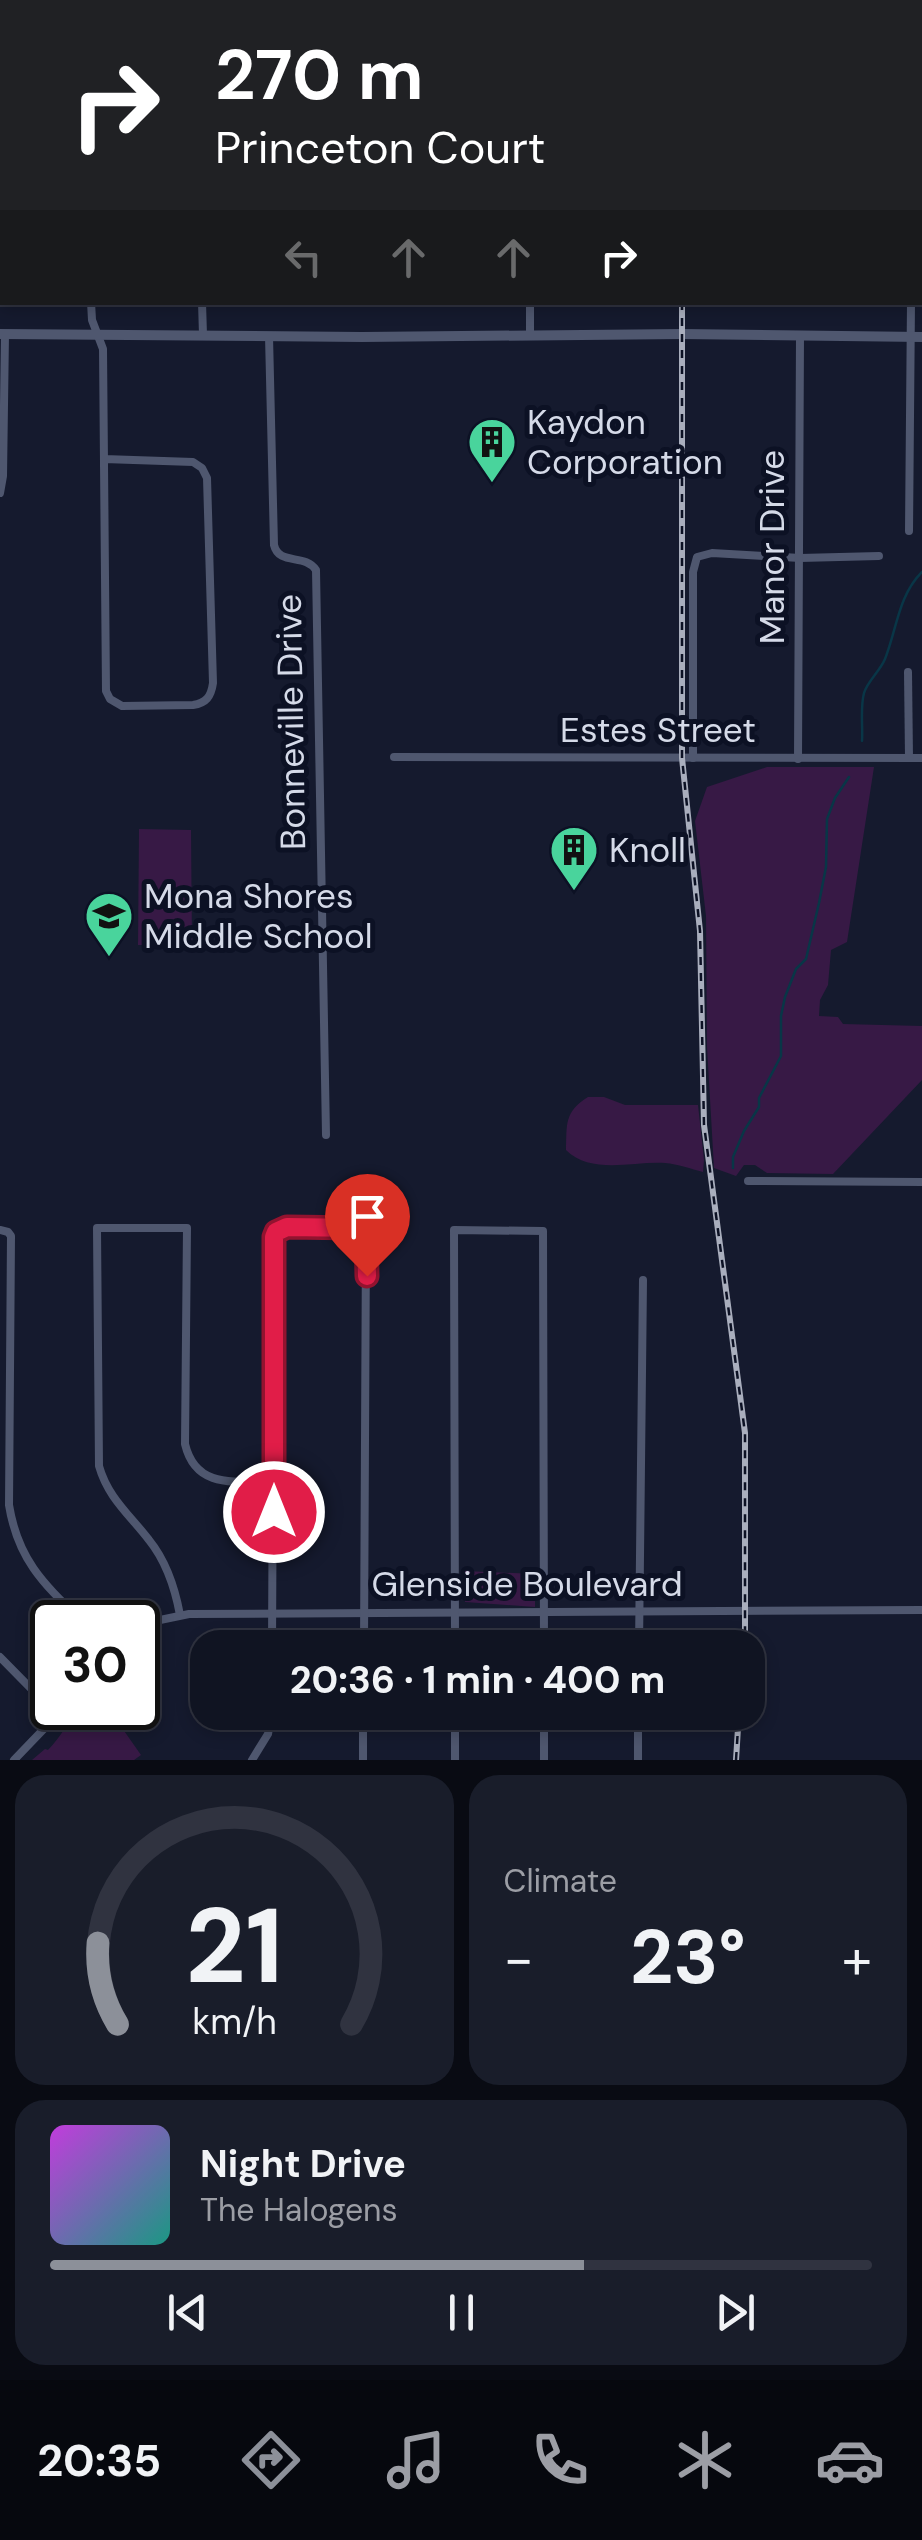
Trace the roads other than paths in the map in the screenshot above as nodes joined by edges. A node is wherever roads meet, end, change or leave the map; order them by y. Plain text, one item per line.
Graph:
1 (92, 305) edge
2 (202, 305) edge
3 (530, 305) edge
4 (911, 305) edge
5 (2, 334) edge
6 (98, 334) junction
7 (203, 335) junction
8 (270, 336) junction
9 (530, 336) junction
10 (800, 336) junction
11 (916, 338) edge
12 (104, 459) junction
13 (0, 493) edge
14 (909, 531) dead end
15 (879, 556) dead end
16 (800, 558) junction
17 (908, 672) dead end
18 (394, 757) dead end
19 (693, 758) junction
20 (910, 758) junction
21 (922, 758) edge
22 (798, 759) junction
23 (326, 1134) dead end
24 (748, 1181) dead end
25 (922, 1182) edge
26 (0, 1230) edge
27 (643, 1280) dead end
28 (274, 1481) junction
29 (60, 1600) edge
30 (922, 1610) edge
31 (273, 1612) junction
32 (364, 1612) junction
33 (455, 1612) junction
34 (639, 1612) junction
35 (544, 1613) junction
36 (180, 1615) junction
37 (160, 1620) edge
38 (272, 1630) edge
39 (364, 1630) edge
40 (455, 1630) edge
41 (544, 1630) edge
42 (638, 1630) edge
43 (0, 1658) edge
44 (30, 1684) edge
45 (43, 1730) edge
46 (269, 1730) edge
47 (363, 1730) edge
48 (455, 1730) edge
49 (544, 1730) edge
50 (638, 1730) edge
51 (14, 1760) edge
52 (252, 1760) edge
53 (362, 1760) edge
54 (455, 1760) edge
55 (544, 1760) edge
56 (638, 1760) edge

1 - 6 street
2 - 7 street
3 - 9 street
4 - 11 street
5 - 6 street
5 - 13 street
6 - 7 street
6 - 12 street
7 - 8 street
8 - 9 street
8 - 23 street, Bonneville Drive
9 - 10 street
10 - 11 street
10 - 16 street, Manor Drive
11 - 14 street
12 - 12 street
15 - 16 street
16 - 19 street
16 - 22 street, Manor Drive
17 - 20 street
18 - 19 street, Estes Street
19 - 22 street, Estes Street
20 - 21 street, Estes Street
20 - 22 street, Estes Street
24 - 25 street
26 - 29 street
27 - 34 street
28 - 31 street
28 - 32 street
28 - 36 street
30 - 34 street, Glenside Boulevard
31 - 32 street, Glenside Boulevard
31 - 36 street, Glenside Boulevard
31 - 38 street
32 - 33 street, Glenside Boulevard
32 - 39 street
33 - 35 street, Glenside Boulevard
33 - 35 street
33 - 40 street
34 - 35 street, Glenside Boulevard
34 - 42 street
35 - 41 street
36 - 37 street, Glenside Boulevard
43 - 44 street
45 - 51 street
46 - 52 street
47 - 53 street
48 - 54 street
49 - 55 street
50 - 56 street

